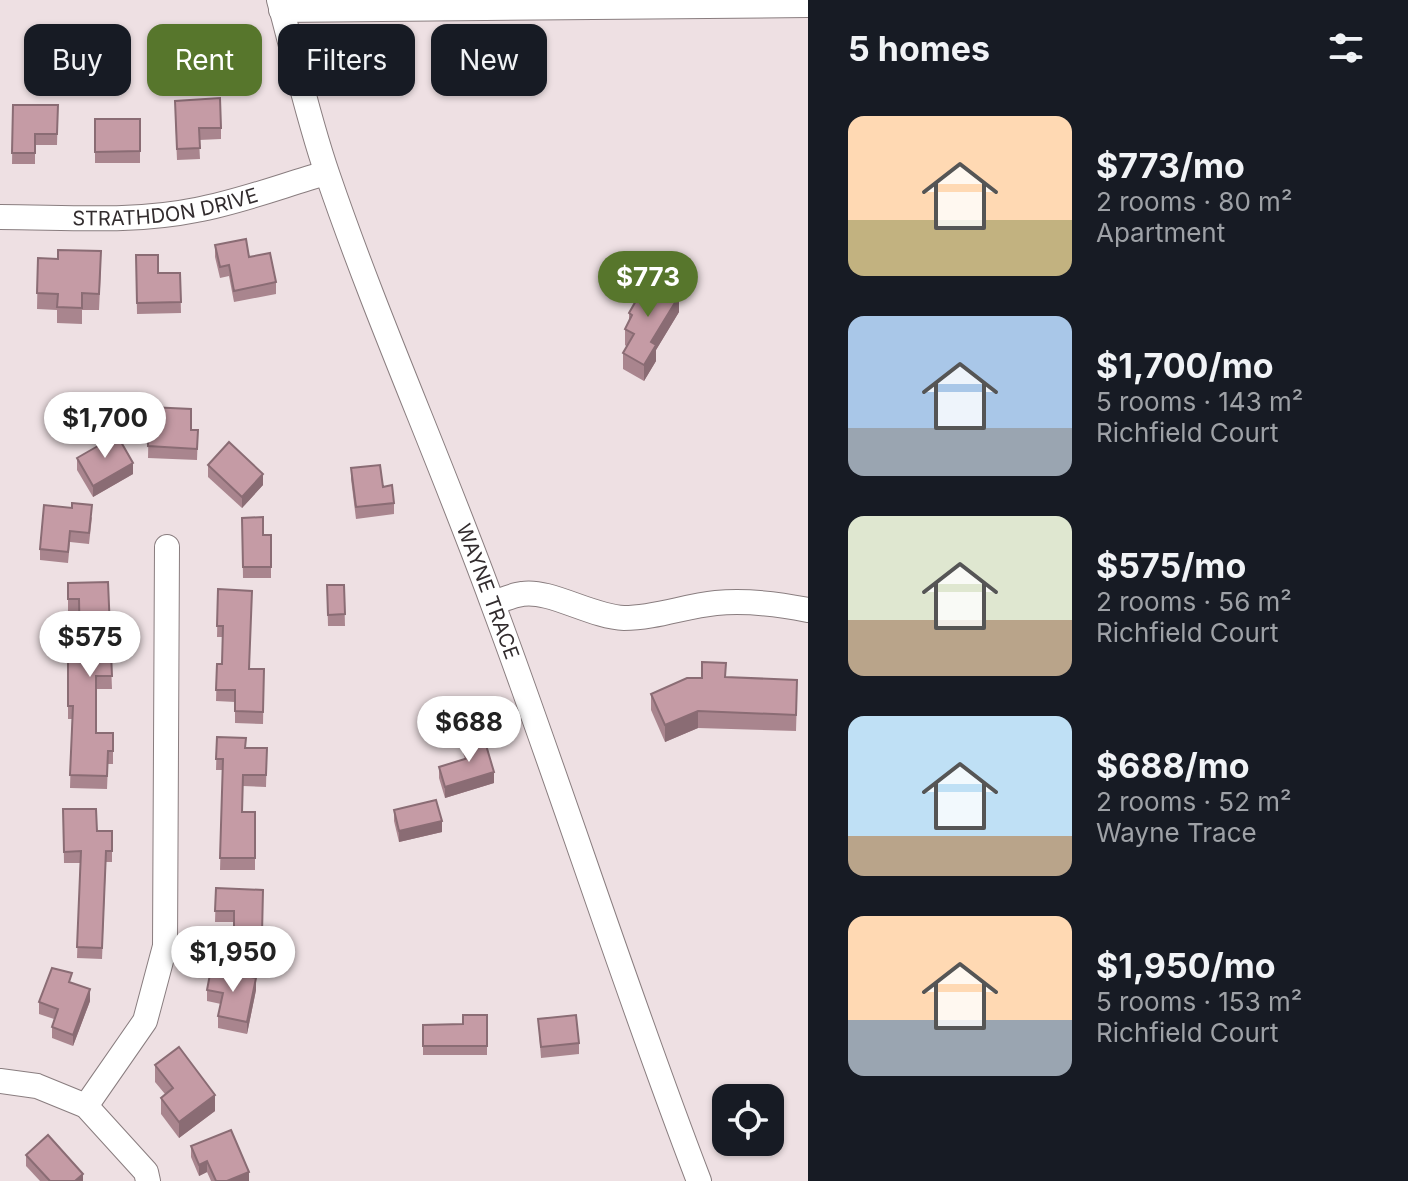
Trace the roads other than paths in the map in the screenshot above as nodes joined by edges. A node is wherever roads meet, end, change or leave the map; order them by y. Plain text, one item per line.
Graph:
1 (280, 5) edge
2 (808, 5) edge
3 (326, 173) junction
4 (0, 217) edge
5 (167, 547) dead end
6 (493, 603) junction
7 (808, 610) edge
8 (0, 1081) edge
9 (86, 1106) junction
10 (148, 1181) edge
11 (699, 1181) edge

1 - 2 street
1 - 3 street, WAYNE TRACE
3 - 4 street, STRATHDON DRIVE
3 - 6 street, WAYNE TRACE
5 - 9 street
6 - 7 street
6 - 11 street, WAYNE TRACE
8 - 9 street
9 - 10 street

